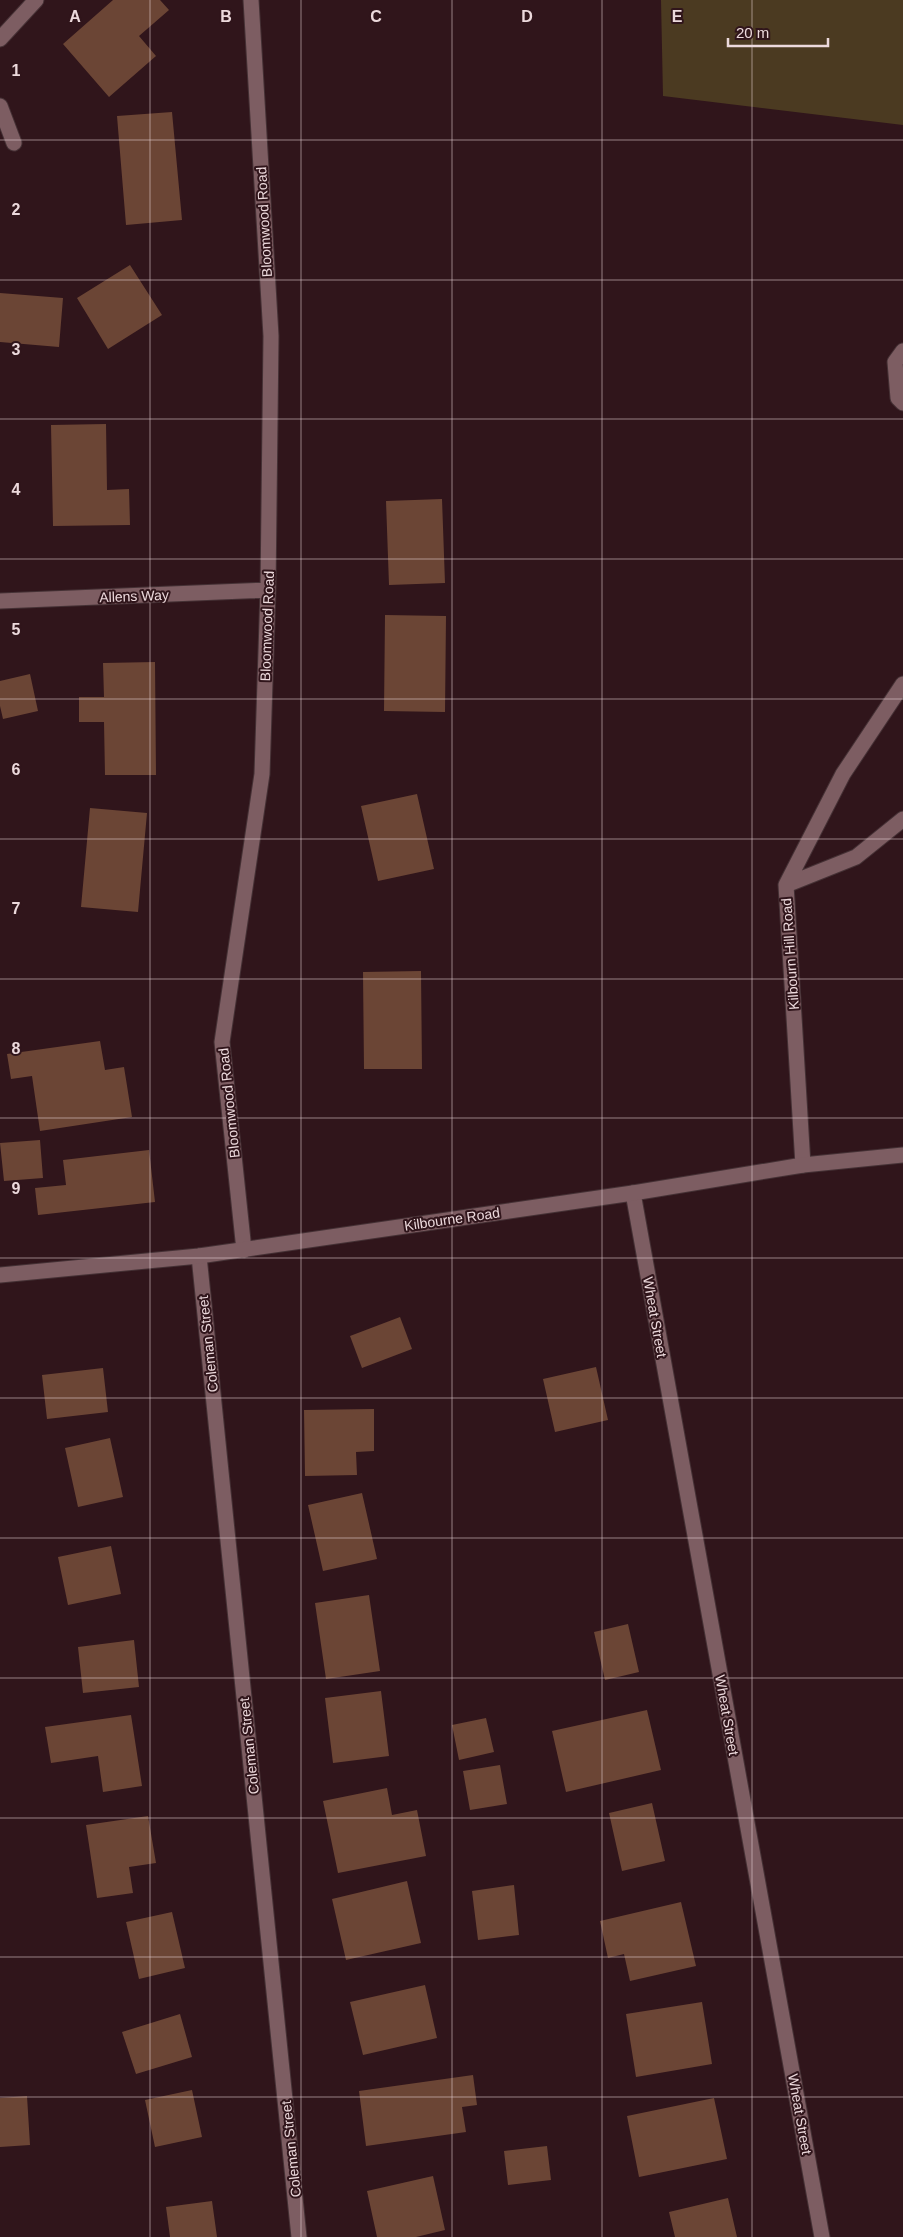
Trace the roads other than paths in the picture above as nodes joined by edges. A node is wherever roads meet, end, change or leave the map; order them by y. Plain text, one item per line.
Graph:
1 (36, 0) edge
2 (251, 0) edge
3 (0, 39) edge
4 (0, 106) edge
5 (14, 143) dead end
6 (903, 351) edge
7 (903, 403) edge
8 (268, 590) junction
9 (0, 601) edge
10 (902, 688) edge
11 (903, 819) edge
12 (786, 885) junction
13 (903, 1155) edge
14 (803, 1165) junction
15 (632, 1193) junction
16 (244, 1250) junction
17 (199, 1256) junction
18 (0, 1276) edge
19 (300, 2237) edge
20 (822, 2237) edge

1 - 3 street
2 - 8 street, Bloomwood Road
4 - 5 street
6 - 7 street
8 - 9 street, Allens Way
8 - 16 street, Bloomwood Road
10 - 12 street, Kilbourn Hill Road
11 - 12 street
12 - 14 street, Kilbourn Hill Road
13 - 14 street, Kilbourne Road
14 - 15 street, Kilbourne Road
15 - 16 street, Kilbourne Road
15 - 20 street, Wheat Street
16 - 17 street, Kilbourne Road
17 - 18 street, Kilbourne Road
17 - 19 street, Coleman Street

